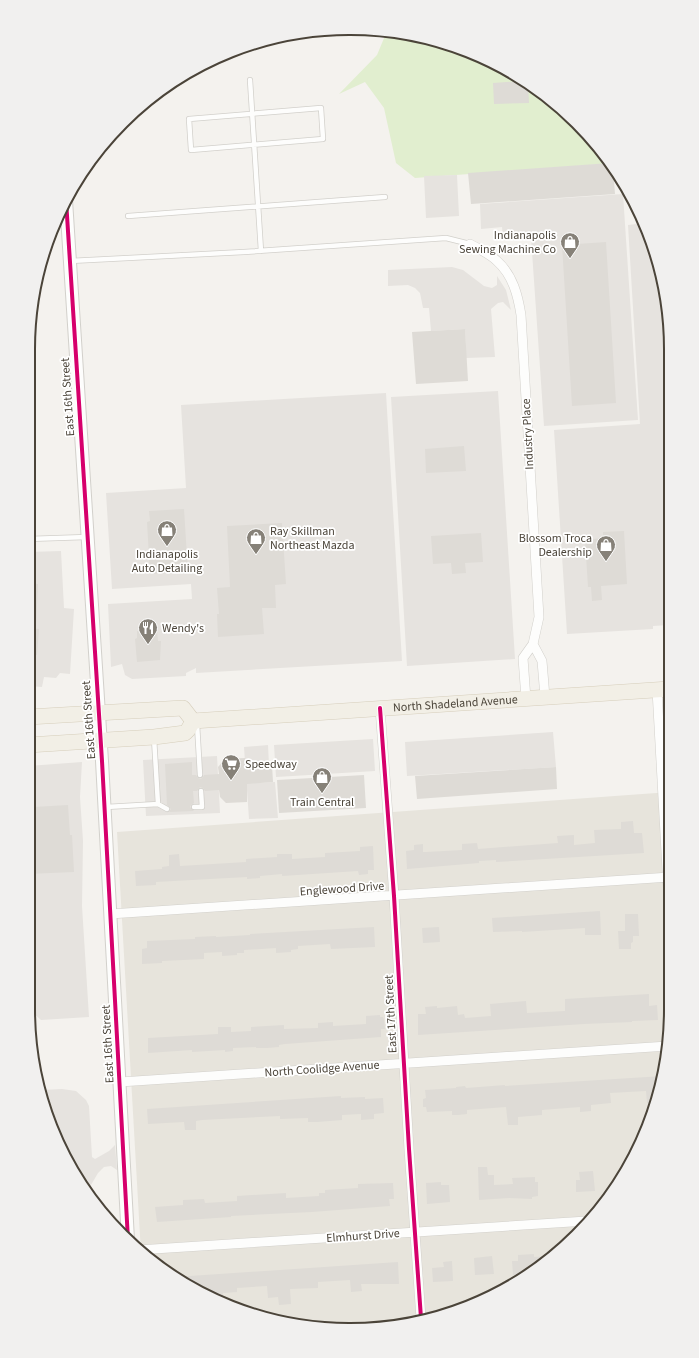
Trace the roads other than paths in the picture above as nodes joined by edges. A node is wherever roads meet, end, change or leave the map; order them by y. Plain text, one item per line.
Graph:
1 (250, 80) dead end
2 (252, 114) junction
3 (254, 145) junction
4 (385, 197) dead end
5 (257, 206) junction
6 (67, 211) edge
7 (128, 216) dead end
8 (470, 244) joint
9 (261, 251) junction
10 (70, 261) junction
11 (87, 537) junction
12 (35, 539) edge
13 (533, 644) junction
14 (663, 690) edge
15 (545, 697) junction
16 (526, 699) junction
17 (380, 708) junction
18 (99, 713) junction
19 (35, 717) edge
20 (195, 721) junction
21 (664, 721) edge
22 (154, 737) junction
23 (100, 740) junction
24 (35, 745) edge
25 (200, 775) dead end
26 (201, 791) dead end
27 (158, 804) junction
28 (194, 807) dead end
29 (104, 808) junction
30 (167, 809) dead end
31 (664, 878) edge
32 (394, 896) junction
33 (110, 914) junction
34 (661, 1046) edge
35 (404, 1064) junction
36 (120, 1082) junction
37 (581, 1221) edge
38 (128, 1232) edge
39 (415, 1232) junction
40 (147, 1249) edge
41 (421, 1315) edge

1 - 2 lane
2 - 3 lane
2 - 3 lane
2 - 3 lane
3 - 5 lane
4 - 5 lane
5 - 7 lane
5 - 9 lane
6 - 10 street, East 16th Street
8 - 9 lane
8 - 13 street, Industry Place
9 - 10 lane
10 - 11 street, East 16th Street
11 - 12 lane
11 - 18 street, East 16th Street
13 - 15 street
13 - 16 street, Industry Place
14 - 15 main road, North Shadeland Avenue
14 - 21 street
15 - 16 main road, North Shadeland Avenue
16 - 17 main road, North Shadeland Avenue
17 - 20 main road, North Shadeland Avenue
17 - 32 street, East 17th Street
18 - 19 main road
18 - 20 main road
18 - 23 street, East 16th Street
20 - 22 main road
20 - 25 lane
22 - 23 main road
22 - 27 lane
23 - 24 main road
23 - 29 street, East 16th Street
26 - 28 lane
27 - 29 lane
27 - 30 lane
29 - 33 street, East 16th Street
31 - 32 street, Englewood Drive
32 - 33 street, Englewood Drive
32 - 35 street, East 17th Street
33 - 36 street, East 16th Street
34 - 35 street, North Coolidge Avenue
35 - 36 street, North Coolidge Avenue
35 - 39 street, East 17th Street
36 - 38 street, East 16th Street
37 - 39 street, Elmhurst Drive
39 - 40 street, Elmhurst Drive
39 - 41 street, East 17th Street

